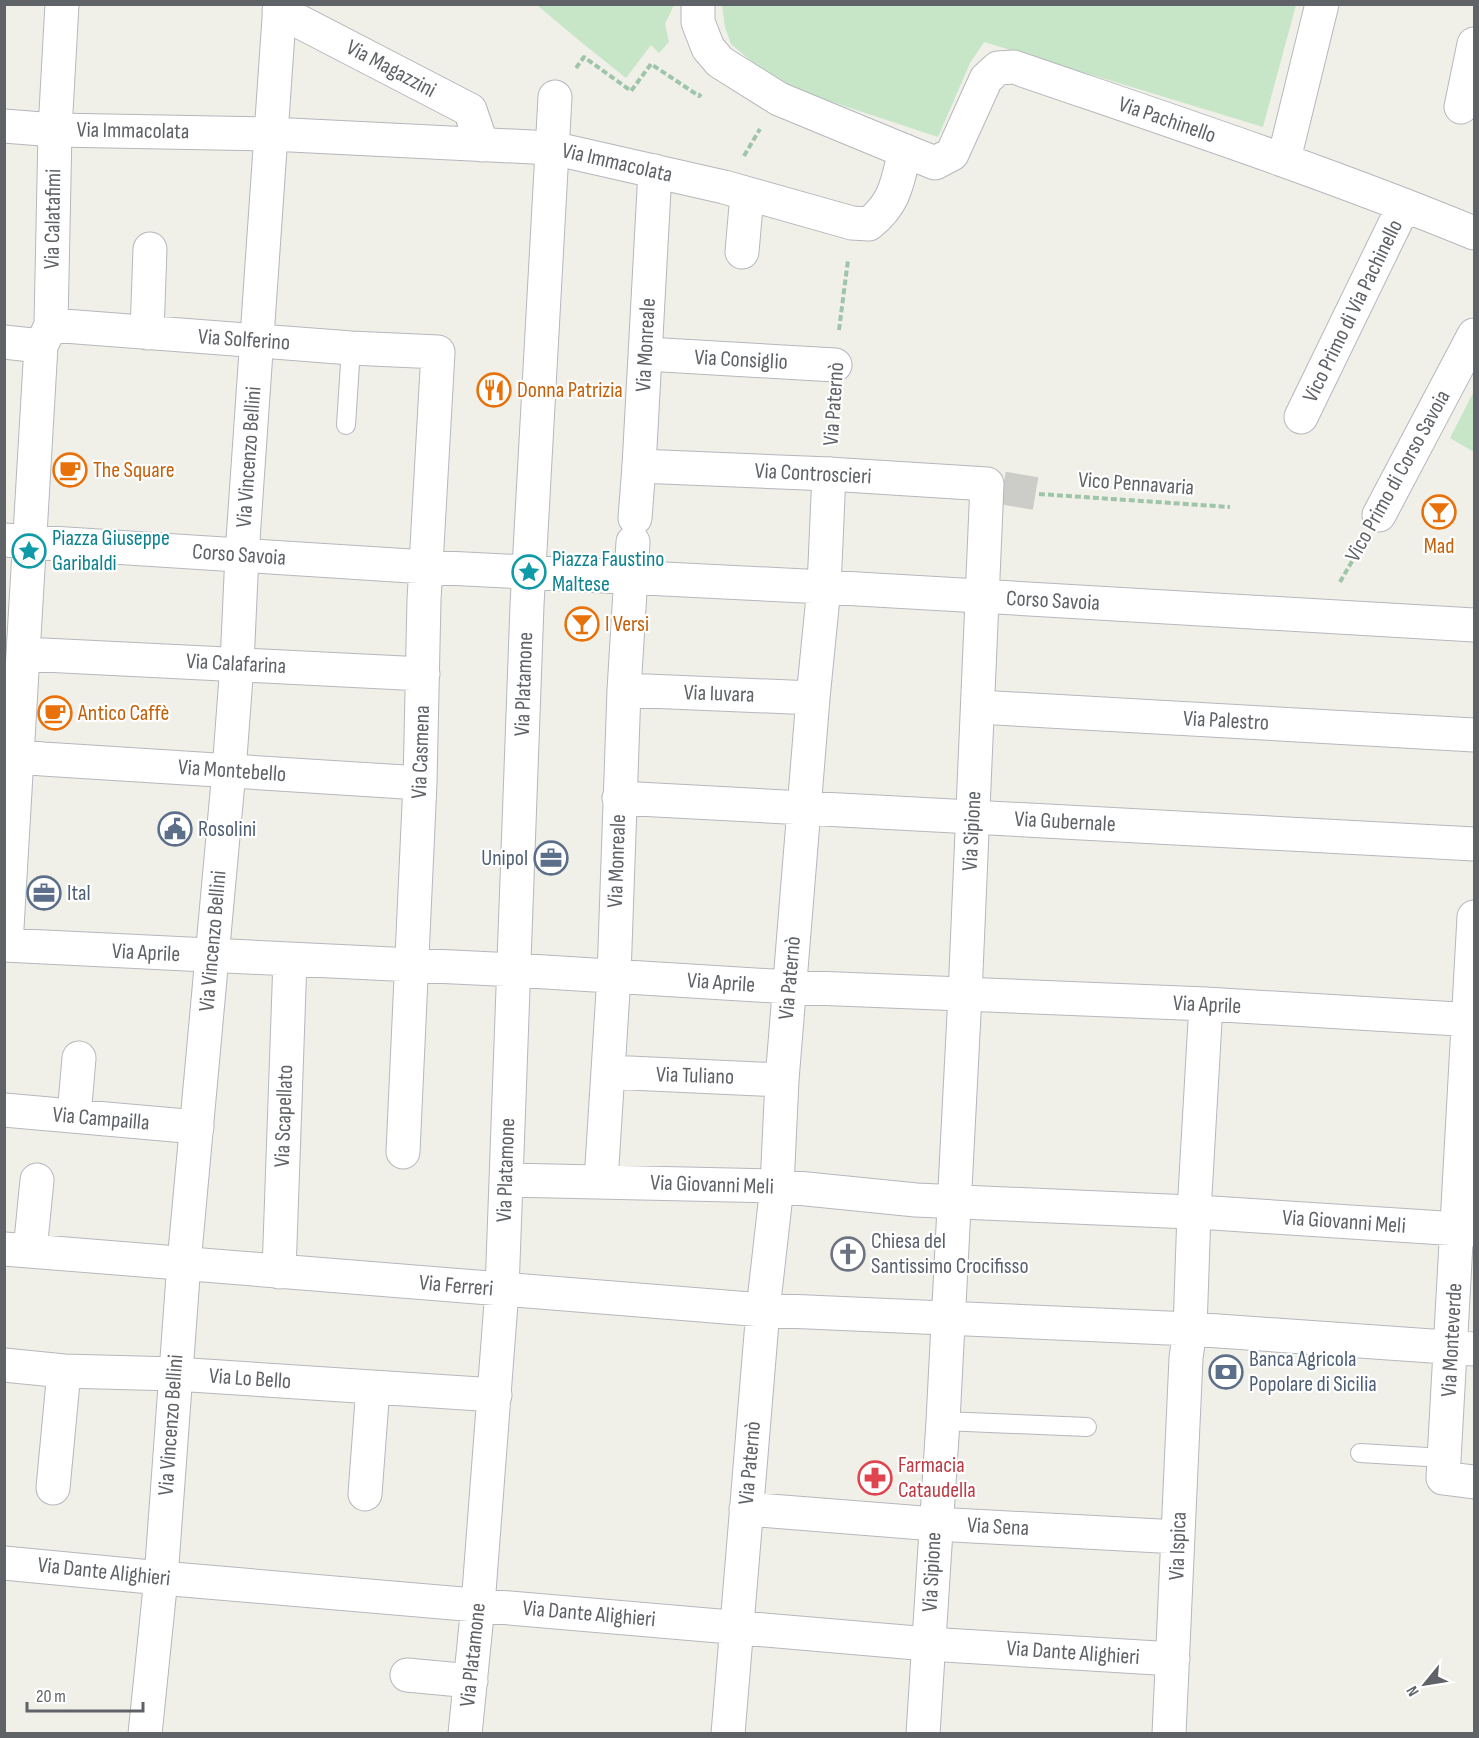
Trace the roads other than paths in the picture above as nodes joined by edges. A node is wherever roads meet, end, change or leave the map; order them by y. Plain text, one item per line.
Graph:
1 (62, 4) edge
2 (698, 4) edge
3 (1322, 4) edge
4 (280, 8) edge
5 (1474, 44) edge
6 (555, 97) road end
7 (1461, 106) dead end
8 (4, 126) edge
9 (55, 130) junction
10 (271, 134) junction
11 (482, 145) junction
12 (552, 148) junction
13 (905, 151) junction
14 (1284, 159) junction
15 (655, 171) junction
16 (736, 190) junction
17 (1404, 205) junction
18 (1474, 233) edge
19 (150, 249) dead end
20 (742, 252) dead end
21 (147, 333) junction
22 (46, 335) junction
23 (1474, 335) edge
24 (256, 340) junction
25 (4, 342) edge
26 (351, 348) junction
27 (438, 352) joint
28 (646, 354) junction
29 (835, 365) road end
30 (1301, 417) dead end
31 (346, 425) dead end
32 (639, 466) junction
33 (829, 474) junction
34 (995, 486) joint
35 (1379, 515) road end
36 (29, 542) edge
37 (242, 554) junction
38 (426, 567) junction
39 (528, 572) junction
40 (631, 577) junction
41 (824, 587) junction
42 (981, 597) junction
43 (1474, 625) edge
44 (37, 654) junction
45 (237, 664) junction
46 (423, 674) junction
47 (624, 690) junction
48 (813, 698) junction
49 (978, 708) junction
50 (1474, 735) edge
51 (21, 763) edge
52 (229, 771) junction
53 (420, 783) junction
54 (619, 798) junction
55 (804, 808) junction
56 (973, 817) junction
57 (1474, 844) edge
58 (1474, 917) edge
59 (5, 945) edge
60 (212, 956) junction
61 (290, 960) junction
62 (412, 965) junction
63 (513, 970) junction
64 (614, 976) junction
65 (789, 987) junction
66 (965, 995) junction
67 (1206, 1004) junction
68 (1472, 1020) edge
69 (79, 1058) dead end
70 (608, 1072) junction
71 (782, 1080) junction
72 (4, 1110) edge
73 (74, 1116) junction
74 (197, 1127) junction
75 (403, 1152) dead end
76 (37, 1180) dead end
77 (506, 1180) junction
78 (601, 1181) junction
79 (777, 1186) junction
80 (954, 1190) junction
81 (1201, 1204) junction
82 (1466, 1230) edge
83 (17, 1250) edge
84 (184, 1263) junction
85 (279, 1272) junction
86 (502, 1290) junction
87 (763, 1310) junction
88 (948, 1328) junction
89 (1195, 1339) junction
90 (1463, 1348) edge
91 (4, 1365) edge
92 (64, 1371) junction
93 (175, 1374) junction
94 (373, 1387) junction
95 (495, 1395) junction
96 (943, 1421) junction
97 (1087, 1427) dead end
98 (1360, 1453) dead end
99 (1444, 1458) junction
100 (1474, 1482) edge
101 (53, 1488) dead end
102 (365, 1494) dead end
103 (746, 1509) junction
104 (935, 1524) junction
105 (1178, 1537) junction
106 (4, 1563) edge
107 (161, 1578) junction
108 (478, 1605) junction
109 (736, 1627) junction
110 (928, 1644) junction
111 (1173, 1659) junction
112 (407, 1675) dead end
113 (471, 1681) junction
114 (144, 1734) edge
115 (465, 1734) edge
116 (728, 1734) edge
117 (923, 1734) edge
118 (1169, 1734) edge

1 - 9 street, Via Calatafimi
2 - 13 street
3 - 14 street
4 - 10 street, Via Vincenzo Bellini
4 - 11 street, Via Magazzini
5 - 7 street
6 - 12 street
8 - 9 street, Via Immacolata
9 - 10 street, Via Immacolata
9 - 22 street, Via Calatafimi
10 - 11 street, Via Immacolata
10 - 24 street, Via Vincenzo Bellini
11 - 12 street, Via Immacolata
12 - 15 street, Via Immacolata
12 - 39 street, Via Platamone
13 - 14 street, Via Pachinello
13 - 16 street, Via Immacolata
14 - 17 street, Via Pachinello
15 - 16 street, Via Immacolata
15 - 28 street, Via Monreale
16 - 20 street
17 - 18 street, Via Pachinello
17 - 30 street, Vico Primo di Via Pachinello
19 - 21 street
21 - 22 street, Via Solferino
21 - 24 street, Via Solferino
22 - 25 street, Via Solferino
22 - 36 street, Via Calatafimi
23 - 35 street, Vico Primo di Corso Savoia
24 - 26 street, Via Solferino
24 - 37 street, Via Vincenzo Bellini
26 - 27 street, Via Solferino
26 - 31 lane
27 - 38 street, Via Casmena
28 - 29 street, Via Consiglio
28 - 32 street, Via Monreale
32 - 33 street, Via Controscieri
32 - 40 street, Via Monreale
33 - 34 street, Via Controscieri
33 - 41 street, Via Paternò
34 - 42 street, Via Sipione
36 - 37 street, Corso Savoia
36 - 44 street, Via Calatafimi
37 - 38 street, Corso Savoia
37 - 45 street, Via Vincenzo Bellini
38 - 39 street, Corso Savoia
38 - 46 street, Via Casmena
39 - 40 street, Corso Savoia
39 - 63 street, Via Platamone
40 - 41 street, Corso Savoia
40 - 47 street, Via Monreale
41 - 42 street, Corso Savoia
41 - 48 street, Via Paternò
42 - 43 street, Corso Savoia
42 - 49 street, Via Sipione
44 - 45 street, Via Calafarina
44 - 51 street, Via Calatafimi
45 - 46 street, Via Calafarina
45 - 52 street, Via Vincenzo Bellini
46 - 53 street, Via Casmena
47 - 48 street, Via Iuvara
47 - 54 street, Via Monreale
48 - 55 street, Via Paternò
49 - 50 street, Via Palestro
49 - 56 street, Via Sipione
51 - 52 street, Via Montebello
51 - 59 street
52 - 53 street, Via Montebello
52 - 60 street, Via Vincenzo Bellini
53 - 62 street, Via Casmena
54 - 55 street, Via Gubernale
54 - 64 street, Via Monreale
55 - 56 street, Via Gubernale
55 - 65 street, Via Paternò
56 - 57 street, Via Gubernale
56 - 66 street, Via Sipione
58 - 68 street, Via Monteverde
59 - 60 street, Via Aprile
60 - 61 street, Via Aprile
60 - 74 street, Via Vincenzo Bellini
61 - 62 street, Via Aprile
61 - 85 street, Via Scapellato
62 - 63 street, Via Aprile
62 - 75 street, Via Casmena
63 - 64 street, Via Aprile
63 - 77 street, Via Platamone
64 - 65 street, Via Aprile
64 - 70 street, Via Monreale
65 - 66 street, Via Aprile
65 - 71 street, Via Paternò
66 - 67 street, Via Aprile
66 - 80 street, Via Sipione
67 - 68 street, Via Aprile
67 - 81 street
68 - 82 street, Via Monteverde
69 - 73 street
70 - 71 street, Via Tuliano
70 - 78 street, Via Monreale
71 - 79 street, Via Paternò
72 - 73 street, Via Campailla
73 - 74 street, Via Campailla
74 - 84 street, Via Vincenzo Bellini
76 - 83 street
77 - 78 street, Via Giovanni Meli
77 - 86 street, Via Platamone
78 - 79 street, Via Giovanni Meli
79 - 80 street, Via Giovanni Meli
79 - 87 street, Via Paternò
80 - 81 street, Via Giovanni Meli
80 - 88 street, Via Sipione
81 - 82 street, Via Giovanni Meli
81 - 89 street, Via Ispica
82 - 90 street, Via Monteverde
83 - 84 street, Via Ferreri
84 - 85 street, Via Ferreri
84 - 93 street, Via Vincenzo Bellini
85 - 86 street, Via Ferreri
86 - 87 street, Via Ferreri
86 - 95 street, Via Platamone
87 - 88 street, Via Ferreri
87 - 103 street, Via Paternò
88 - 89 street, Via Ferreri
88 - 96 street, Via Sipione
89 - 90 street
89 - 105 street, Via Ispica
90 - 99 street, Via Monteverde
91 - 92 street, Via Lo Bello
92 - 93 street, Via Lo Bello
92 - 101 street
93 - 94 street, Via Lo Bello
93 - 107 street, Via Vincenzo Bellini
94 - 95 street, Via Lo Bello
94 - 102 street
95 - 108 street, Via Platamone
96 - 97 lane
96 - 104 street, Via Sipione
98 - 99 lane
99 - 100 street, Via Monteverde
103 - 104 street, Via Sena
103 - 109 street, Via Paternò
104 - 105 street, Via Sena
104 - 110 street, Via Sipione
105 - 111 street, Via Ispica
106 - 107 street, Via Dante Alighieri
107 - 108 street, Via Dante Alighieri
107 - 114 street, Via Vincenzo Bellini
108 - 109 street, Via Dante Alighieri
108 - 113 street, Via Platamone
109 - 110 street, Via Dante Alighieri
109 - 116 street, Via Paternò
110 - 111 street, Via Dante Alighieri
110 - 117 street, Via Sipione
111 - 118 street, Via Ispica
112 - 113 street
113 - 115 street, Via Platamone

